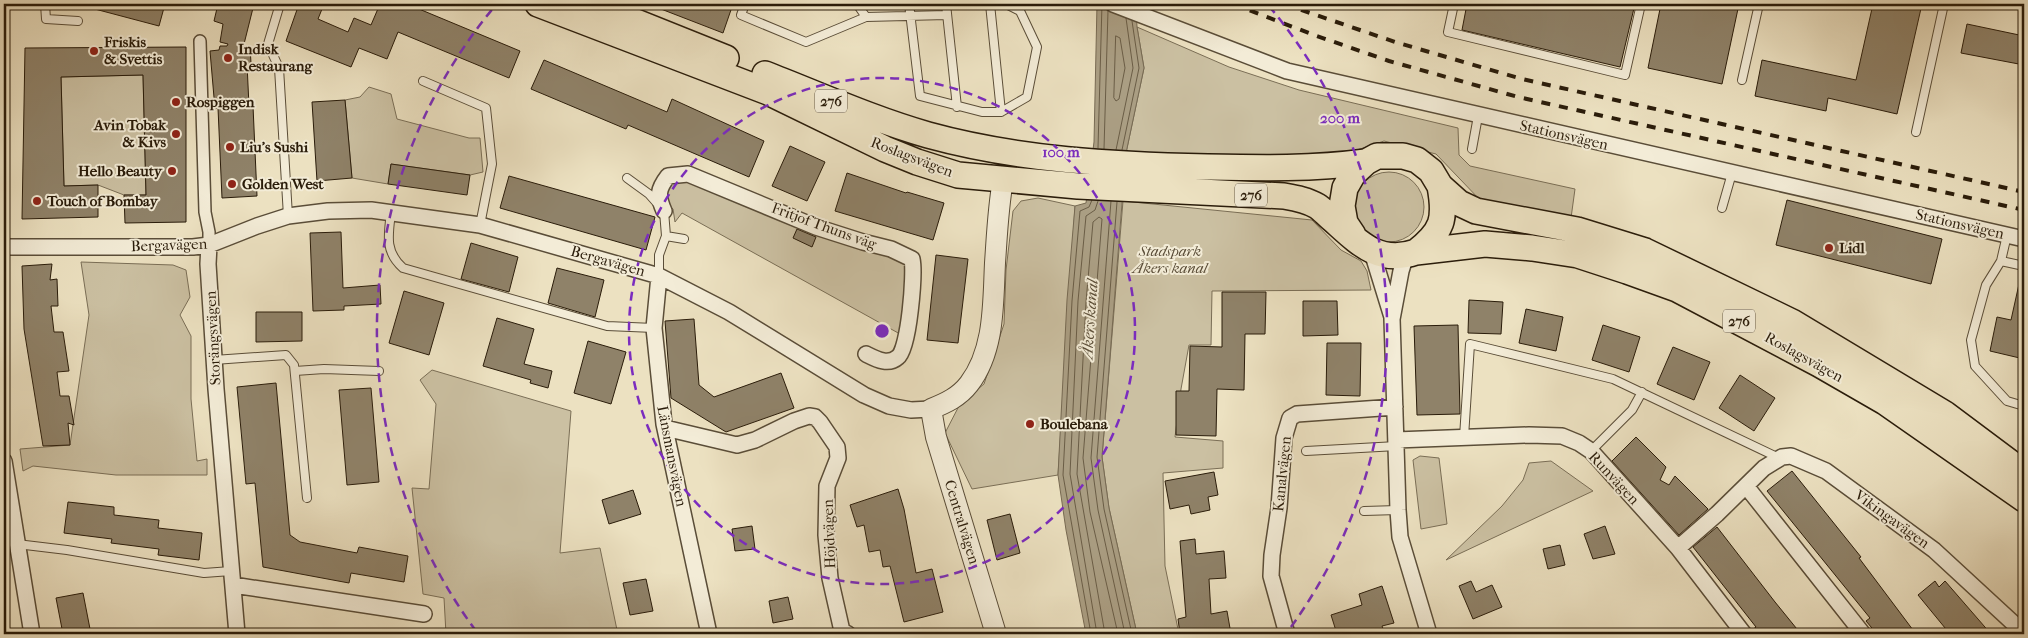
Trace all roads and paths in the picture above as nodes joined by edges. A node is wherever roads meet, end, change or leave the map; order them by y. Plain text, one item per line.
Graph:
1 (45, 4) edge
2 (280, 4) edge
3 (538, 4) edge
4 (591, 4) edge
5 (745, 4) edge
6 (857, 4) edge
7 (909, 4) edge
8 (946, 4) edge
9 (990, 4) edge
10 (1006, 4) edge
11 (1113, 4) edge
12 (1454, 4) edge
13 (1642, 4) edge
14 (1759, 4) edge
15 (1944, 4) edge
16 (947, 15) junction
17 (910, 16) junction
18 (866, 17) junction
19 (78, 21) dead end
20 (200, 41) dead end
21 (1742, 80) dead end
22 (424, 81) dead end
23 (958, 106) junction
24 (1001, 112) junction
25 (1478, 116) junction
26 (1916, 132) dead end
27 (1472, 150) dead end
28 (1366, 162) junction
29 (1732, 173) junction
30 (1080, 174) junction
31 (1133, 177) junction
32 (628, 178) dead end
33 (1003, 180) junction
34 (1440, 186) junction
35 (1722, 208) dead end
36 (664, 211) junction
37 (392, 213) junction
38 (288, 216) junction
39 (480, 225) junction
40 (2007, 235) junction
41 (666, 236) junction
42 (684, 239) dead end
43 (2024, 239) edge
44 (209, 246) junction
45 (1364, 246) junction
46 (4, 247) edge
47 (1411, 254) junction
48 (2002, 261) junction
49 (2024, 266) edge
50 (660, 276) junction
51 (1392, 319) junction
52 (654, 328) junction
53 (866, 354) dead end
54 (214, 360) junction
55 (295, 371) junction
56 (379, 371) dead end
57 (1642, 392) junction
58 (2024, 406) edge
59 (1395, 407) junction
60 (932, 409) junction
61 (665, 428) junction
62 (1464, 437) junction
63 (1396, 443) junction
64 (1306, 451) dead end
65 (1591, 451) junction
66 (1780, 458) junction
67 (4, 460) edge
68 (2024, 473) edge
69 (1746, 486) junction
70 (307, 498) dead end
71 (2024, 499) edge
72 (1398, 510) junction
73 (1364, 511) dead end
74 (17, 544) junction
75 (1678, 548) junction
76 (232, 578) junction
77 (424, 614) dead end
78 (2024, 633) edge
79 (32, 634) edge
80 (237, 634) edge
81 (709, 634) edge
82 (848, 634) edge
83 (996, 634) edge
84 (1287, 634) edge
85 (1429, 634) edge
86 (1744, 634) edge
87 (1863, 634) edge

1 - 19 lane
2 - 38 lane
3 - 33 main road, Roslagsvägen / 276
4 - 30 main road, Roslagsvägen / 276
5 - 18 lane
6 - 18 lane
7 - 17 lane
8 - 16 lane
9 - 24 lane
10 - 24 lane
11 - 25 street, Stationsvägen
12 - 13 lane
14 - 21 lane
15 - 26 lane
16 - 17 lane
16 - 23 lane
17 - 18 lane
17 - 23 lane
20 - 44 street, Storängsvägen
22 - 39 lane
23 - 24 lane
25 - 27 lane
25 - 29 street, Stationsvägen
28 - 31 main road, Roslagsvägen / 276
28 - 34 main road, Roslagsvägen / 276
28 - 45 main road
29 - 35 lane
29 - 40 street, Stationsvägen
30 - 31 main road, Roslagsvägen / 276
30 - 33 main road
31 - 45 main road, Roslagsvägen / 276
32 - 36 lane
33 - 60 street, Bergavägen
34 - 47 main road, Roslagsvägen / 276
34 - 68 main road, Roslagsvägen / 276
36 - 41 lane, Fritjof Thuns väg
36 - 53 street, Fritjof Thuns väg
37 - 38 street, Bergavägen
37 - 39 street, Bergavägen
37 - 52 lane
38 - 44 street, Bergavägen
39 - 50 street, Bergavägen
40 - 43 street, Stationsvägen
40 - 48 lane
41 - 42 lane
41 - 50 lane, Fritjof Thuns väg
44 - 46 street, Bergavägen
44 - 54 street, Storängsvägen
45 - 47 main road, Roslagsvägen / 276
45 - 51 street
47 - 51 street
47 - 71 main road, Roslagsvägen / 276
48 - 49 lane
48 - 58 lane
50 - 52 street, Länsmansvägen
50 - 60 street, Bergavägen
51 - 59 street
52 - 61 street, Länsmansvägen
54 - 55 lane
54 - 76 street, Storängsvägen
55 - 56 lane
55 - 70 lane
57 - 62 lane
57 - 65 lane
57 - 66 lane
59 - 63 street
59 - 84 street, Kanalvägen
60 - 83 street, Centralvägen
61 - 81 street, Länsmansvägen
61 - 82 street, Höjdvägen
62 - 63 street, Runvägen
62 - 65 street, Runvägen
63 - 64 lane
63 - 72 street
65 - 75 street, Runvägen
66 - 69 street
66 - 78 street, Vikingavägen
67 - 74 street
69 - 75 street
69 - 87 street
72 - 73 lane
72 - 85 street
74 - 76 lane
74 - 79 street
75 - 86 street, Runvägen
76 - 77 street
76 - 80 street, Storängsvägen

